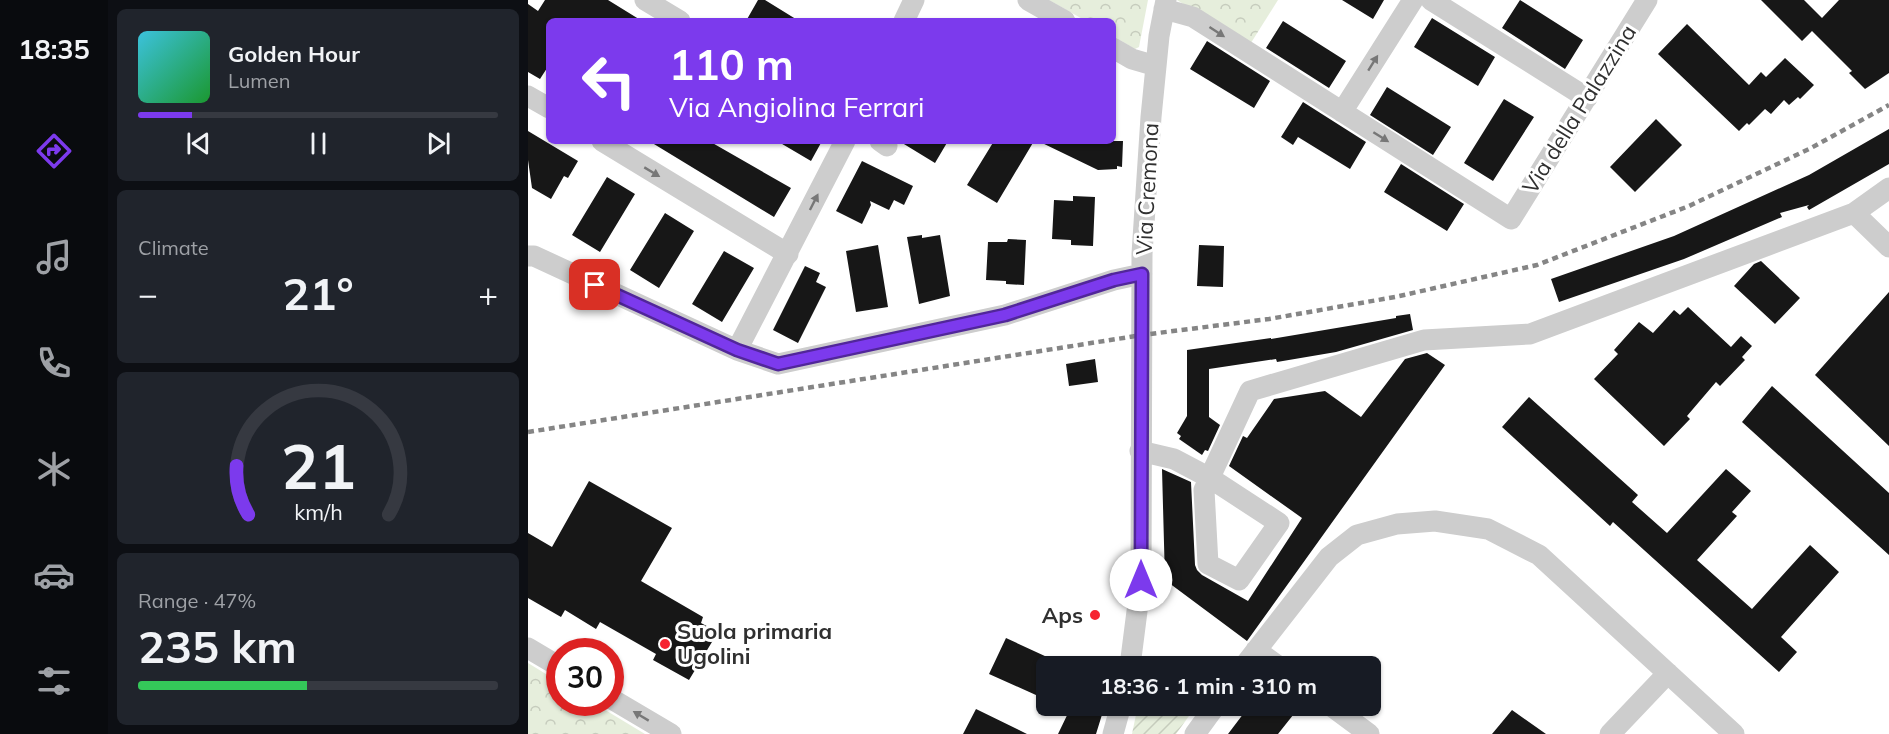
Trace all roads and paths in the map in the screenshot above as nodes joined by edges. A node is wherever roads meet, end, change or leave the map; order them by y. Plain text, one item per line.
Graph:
1 (645, 0) edge
2 (914, 0) edge
3 (1030, 0) edge
4 (1413, 0) edge
5 (1431, 0) edge
6 (1647, 0) edge
7 (1165, 5) edge
8 (675, 18) edge
9 (905, 18) edge
10 (1060, 18) edge
11 (1116, 50) edge
12 (1156, 66) junction
13 (528, 96) edge
14 (1587, 98) junction
15 (546, 106) edge
16 (1342, 112) junction
17 (607, 144) edge
18 (843, 144) edge
19 (1889, 188) edge
20 (1854, 213) junction
21 (1889, 247) edge
22 (530, 250) edge
23 (788, 254) junction
24 (1142, 274) junction
25 (737, 350) junction
26 (1140, 451) junction
27 (1209, 478) junction
28 (528, 648) edge
29 (1131, 656) edge
30 (1252, 656) edge
31 (546, 659) edge
32 (1668, 673) junction
33 (624, 706) edge
34 (1118, 716) edge
35 (1208, 716) edge
36 (1345, 716) edge
37 (670, 734) edge
38 (1113, 734) edge
39 (1194, 734) edge
40 (1369, 734) edge
41 (1610, 734) edge
42 (1734, 734) edge

1 - 8 street
2 - 9 street
3 - 10 street
16 -> 4 street
5 - 14 street
6 - 14 street, Via della Palazzina
7 - 12 street, Via Cremona
7 -> 16 street
11 - 12 street
12 - 24 street, Via Cremona
13 - 15 street
16 -> 14 street, Via della Palazzina
17 -> 23 street
23 -> 18 street
19 - 20 street
20 - 21 street
20 - 27 street
22 - 25 street
23 - 25 street
24 - 25 street
24 - 26 street, Via Cremona
26 - 27 street
26 - 29 street, Via Cremona
27 - 27 street
28 - 31 street
30 - 32 street
32 - 41 street
32 - 42 street
37 -> 33 street
34 - 38 street
35 - 39 street
36 - 40 street

